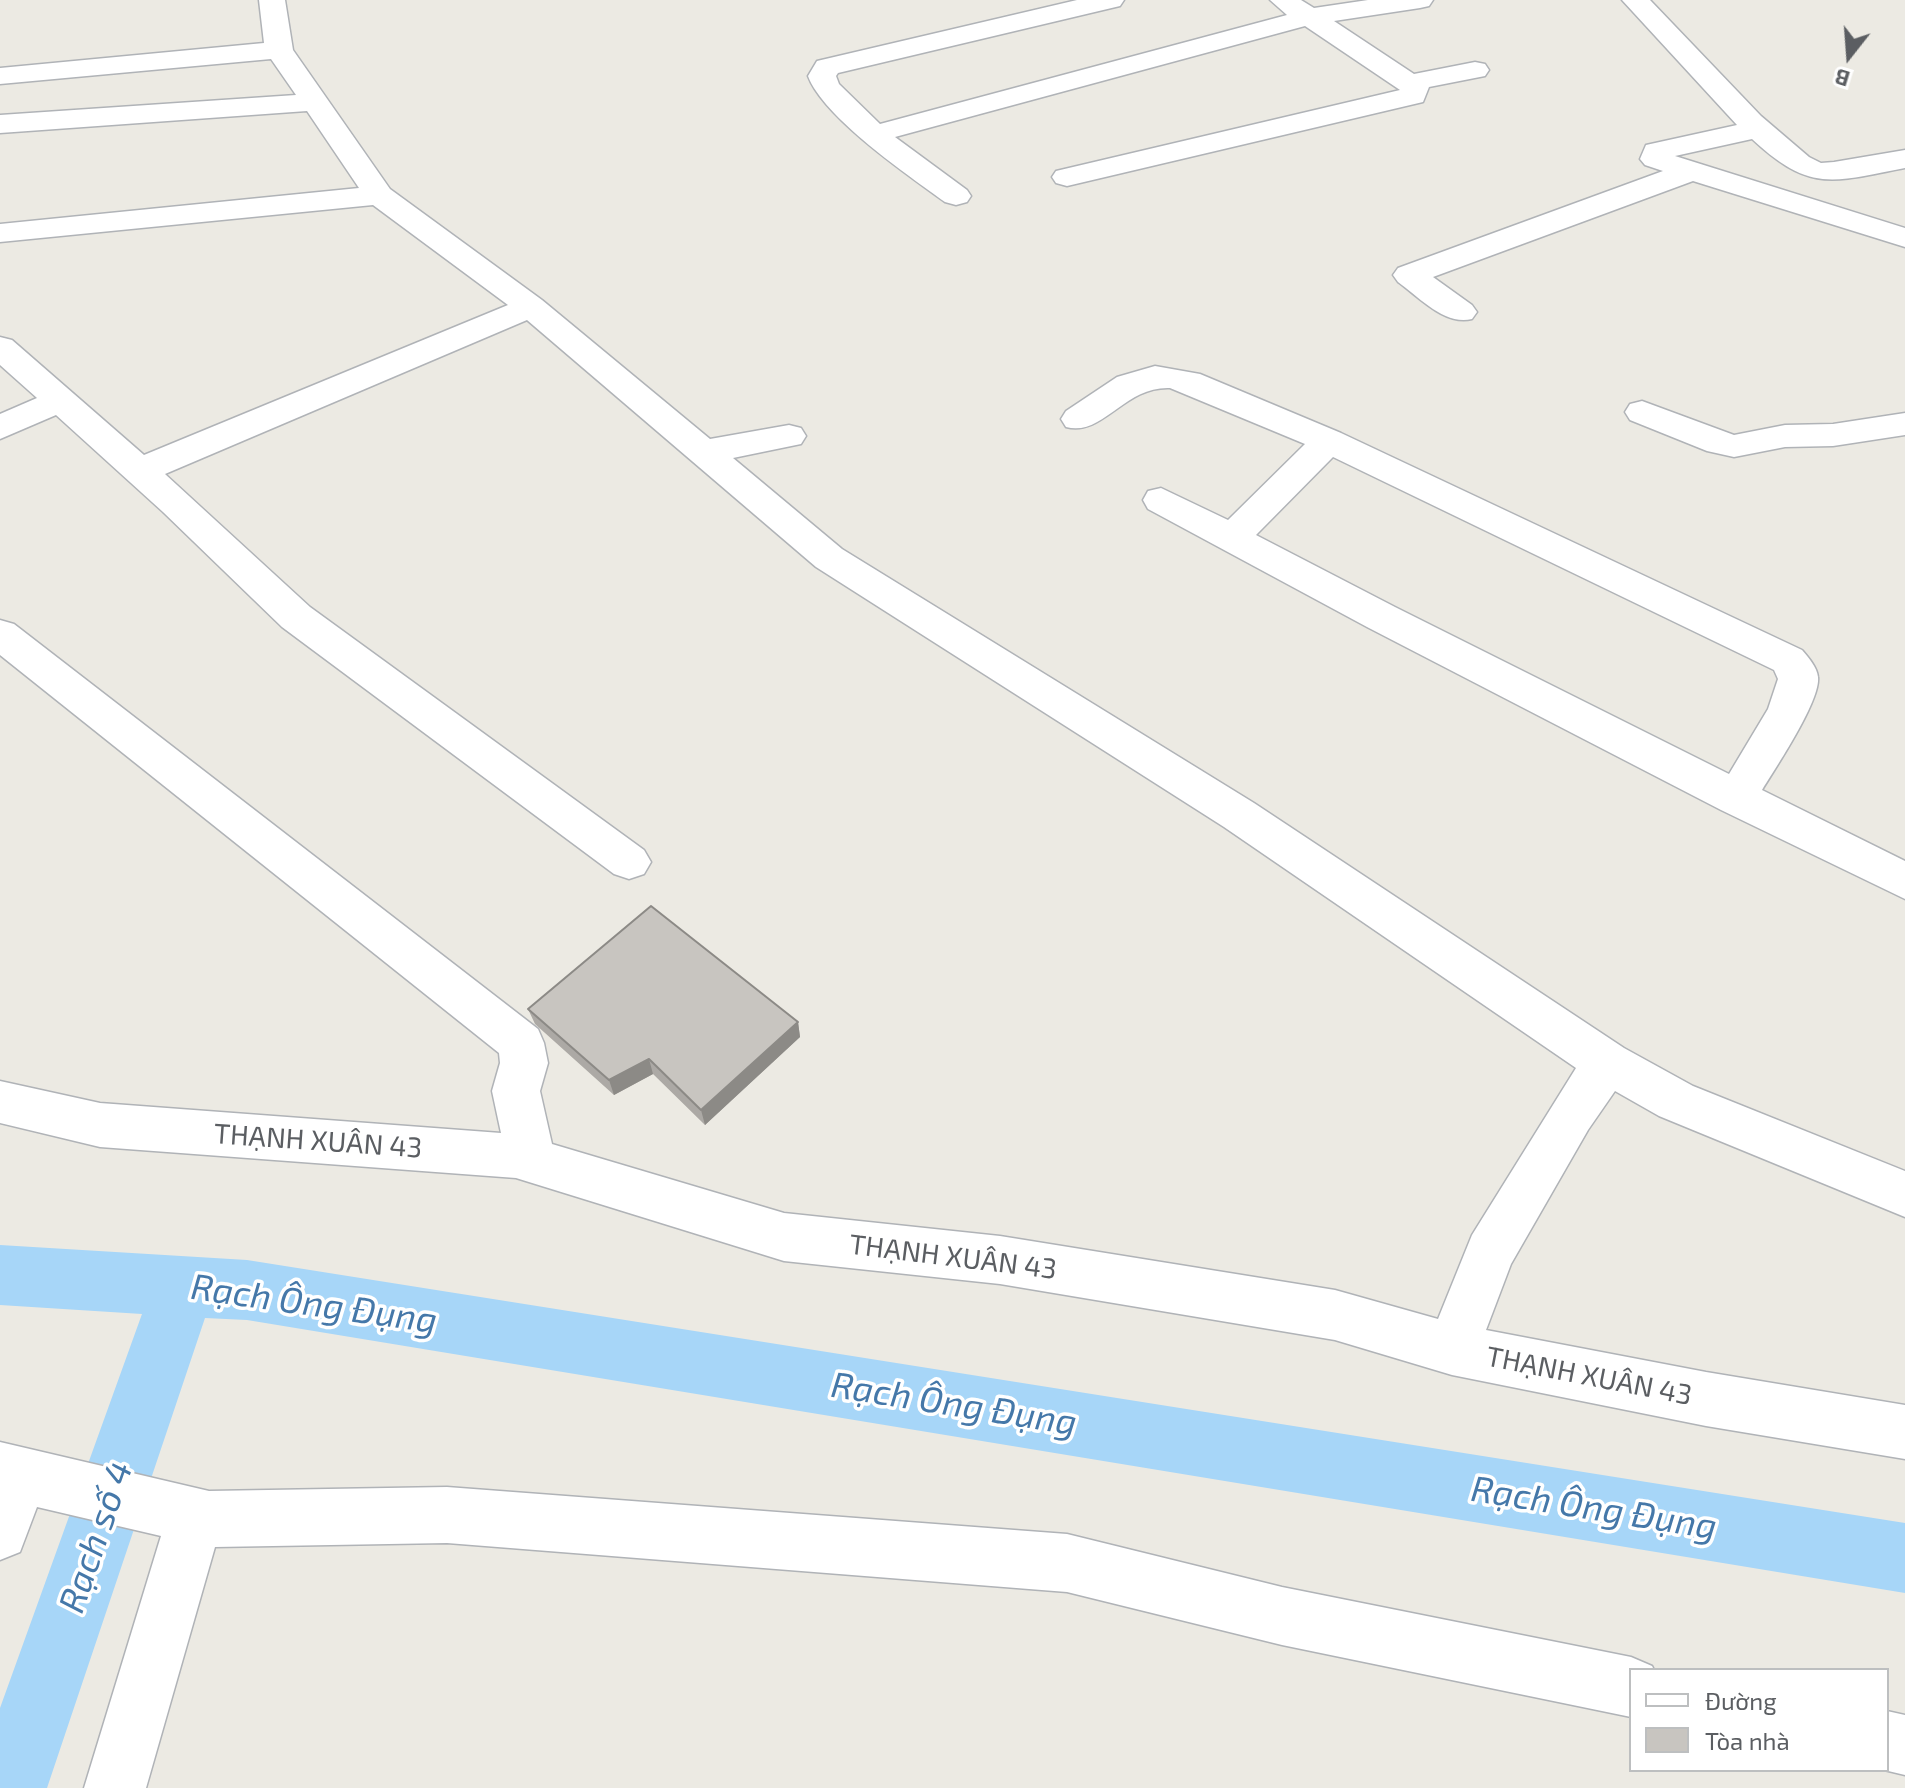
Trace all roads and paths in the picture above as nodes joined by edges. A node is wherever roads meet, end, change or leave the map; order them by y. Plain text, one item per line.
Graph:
1 (272, 0) edge
2 (1111, 0) edge
3 (1283, 0) edge
4 (1420, 0) edge
5 (1635, 0) edge
6 (1309, 17) junction
7 (1672, 39) junction
8 (1636, 45) dead end
9 (279, 50) junction
10 (1475, 70) dead end
11 (0, 76) edge
12 (1409, 83) junction
13 (312, 102) junction
14 (0, 124) edge
15 (1759, 129) junction
16 (874, 134) junction
17 (1905, 159) edge
18 (1691, 171) junction
19 (1067, 177) dead end
20 (379, 195) junction
21 (956, 196) dead end
22 (0, 233) edge
23 (1905, 238) edge
24 (531, 307) junction
25 (1461, 312) dead end
26 (0, 347) edge
27 (60, 400) junction
28 (1642, 412) dead end
29 (1078, 419) dead end
30 (1905, 424) edge
31 (0, 428) edge
32 (789, 436) dead end
33 (1329, 441) junction
34 (703, 452) junction
35 (139, 471) junction
36 (1161, 500) dead end
37 (1233, 536) junction
38 (0, 634) edge
39 (1736, 798) junction
40 (629, 862) dead end
41 (1905, 881) edge
42 (1607, 1063) junction
43 (0, 1102) edge
44 (531, 1161) junction
45 (1905, 1194) edge
46 (1452, 1349) junction
47 (1905, 1432) edge
48 (16, 1474) edge
49 (194, 1515) junction
50 (0, 1532) edge
51 (1629, 1687) edge
52 (115, 1788) edge

1 - 9 street
2 - 16 street
3 - 6 street
4 - 6 street
5 - 7 street
6 - 12 street
6 - 16 street
7 - 8 street
7 - 15 street
9 - 11 street
9 - 13 street
10 - 12 street
12 - 19 street
13 - 14 street
13 - 20 street
15 - 17 street
15 - 18 street
16 - 21 street
18 - 23 street
18 - 25 street
20 - 22 street
20 - 24 street
24 - 34 street
24 - 35 street
26 - 27 street
27 - 31 street
27 - 35 street
28 - 30 street
29 - 33 street
32 - 34 street
33 - 37 street
33 - 39 street
34 - 42 street
35 - 40 street
36 - 37 street
37 - 39 street
38 - 44 street
39 - 41 street
42 - 45 street
42 - 46 street
43 - 44 street, THẠNH XUÂN 43
44 - 46 street, THẠNH XUÂN 43
46 - 47 street, THẠNH XUÂN 43
48 - 49 street
48 - 50 street
49 - 51 street
49 - 52 street

